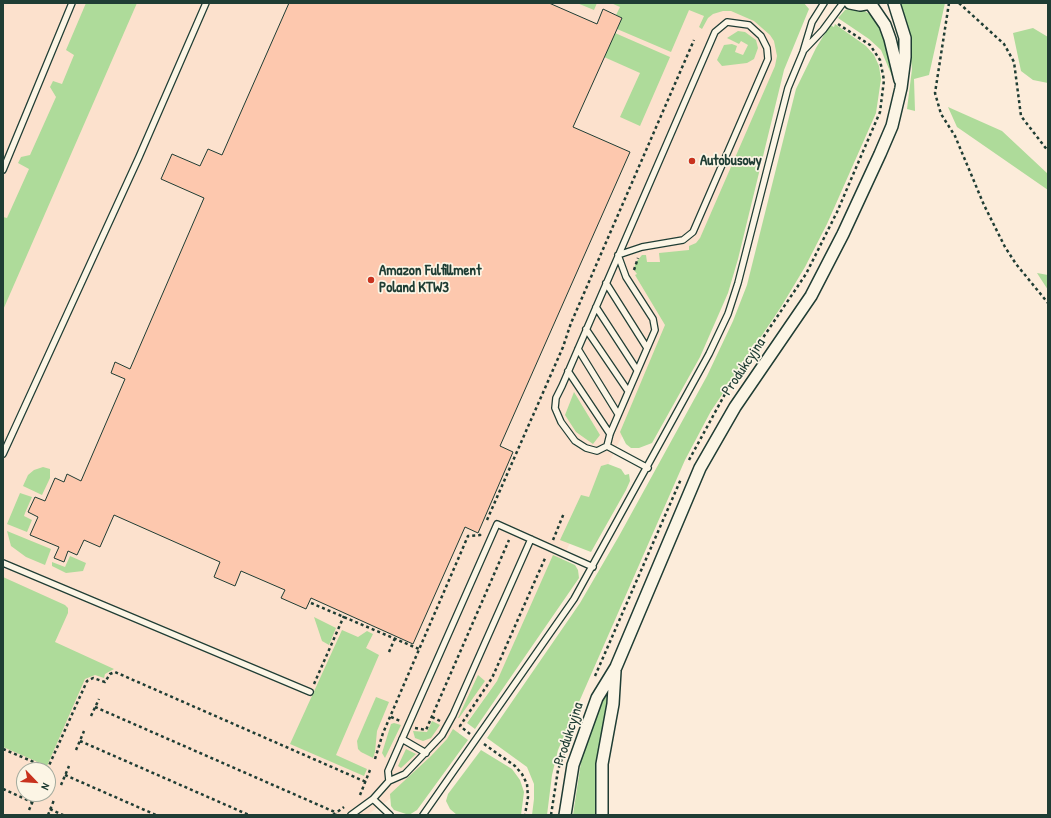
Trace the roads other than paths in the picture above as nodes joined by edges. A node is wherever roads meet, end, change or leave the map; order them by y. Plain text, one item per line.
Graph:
1 (72, 3) edge
2 (206, 3) edge
3 (824, 3) edge
4 (843, 3) edge
5 (850, 3) edge
6 (870, 3) edge
7 (894, 3) edge
8 (803, 52) junction
9 (901, 88) junction
10 (3, 170) edge
11 (618, 255) junction
12 (606, 284) junction
13 (596, 307) junction
14 (586, 329) junction
15 (647, 348) junction
16 (578, 350) junction
17 (637, 370) junction
18 (568, 371) junction
19 (628, 391) junction
20 (618, 414) junction
21 (610, 434) junction
22 (607, 446) junction
23 (3, 454) edge
24 (648, 468) junction
25 (531, 539) junction
26 (3, 563) edge
27 (594, 567) junction
28 (616, 667) junction
29 (310, 692) road end
30 (402, 739) junction
31 (426, 753) junction
32 (389, 780) junction
33 (373, 799) junction
34 (351, 815) edge
35 (390, 815) edge
36 (423, 815) edge
37 (565, 815) edge
38 (602, 815) edge

1 - 10 lane
2 - 23 lane
3 - 8 lane
4 - 8 lane
5 - 6 street
6 - 9 street, Produkcyjna
7 - 9 street, Produkcyjna
8 - 24 lane
9 - 28 street, Produkcyjna
11 - 11 lane
11 - 12 lane
11 - 15 lane
12 - 13 lane
12 - 15 lane
13 - 14 lane
13 - 17 lane
14 - 16 lane
14 - 19 lane
15 - 17 lane
16 - 18 lane
16 - 20 lane
17 - 19 lane
18 - 21 lane
18 - 22 lane
19 - 20 lane
20 - 21 lane
21 - 22 lane
22 - 24 lane
24 - 27 lane
25 - 27 lane
25 - 30 lane
25 - 31 lane
26 - 29 lane
27 - 36 lane
28 - 37 street, Produkcyjna
28 - 38 street, Produkcyjna
30 - 31 lane
30 - 32 lane
31 - 32 lane
32 - 33 lane
33 - 34 lane
33 - 35 lane

